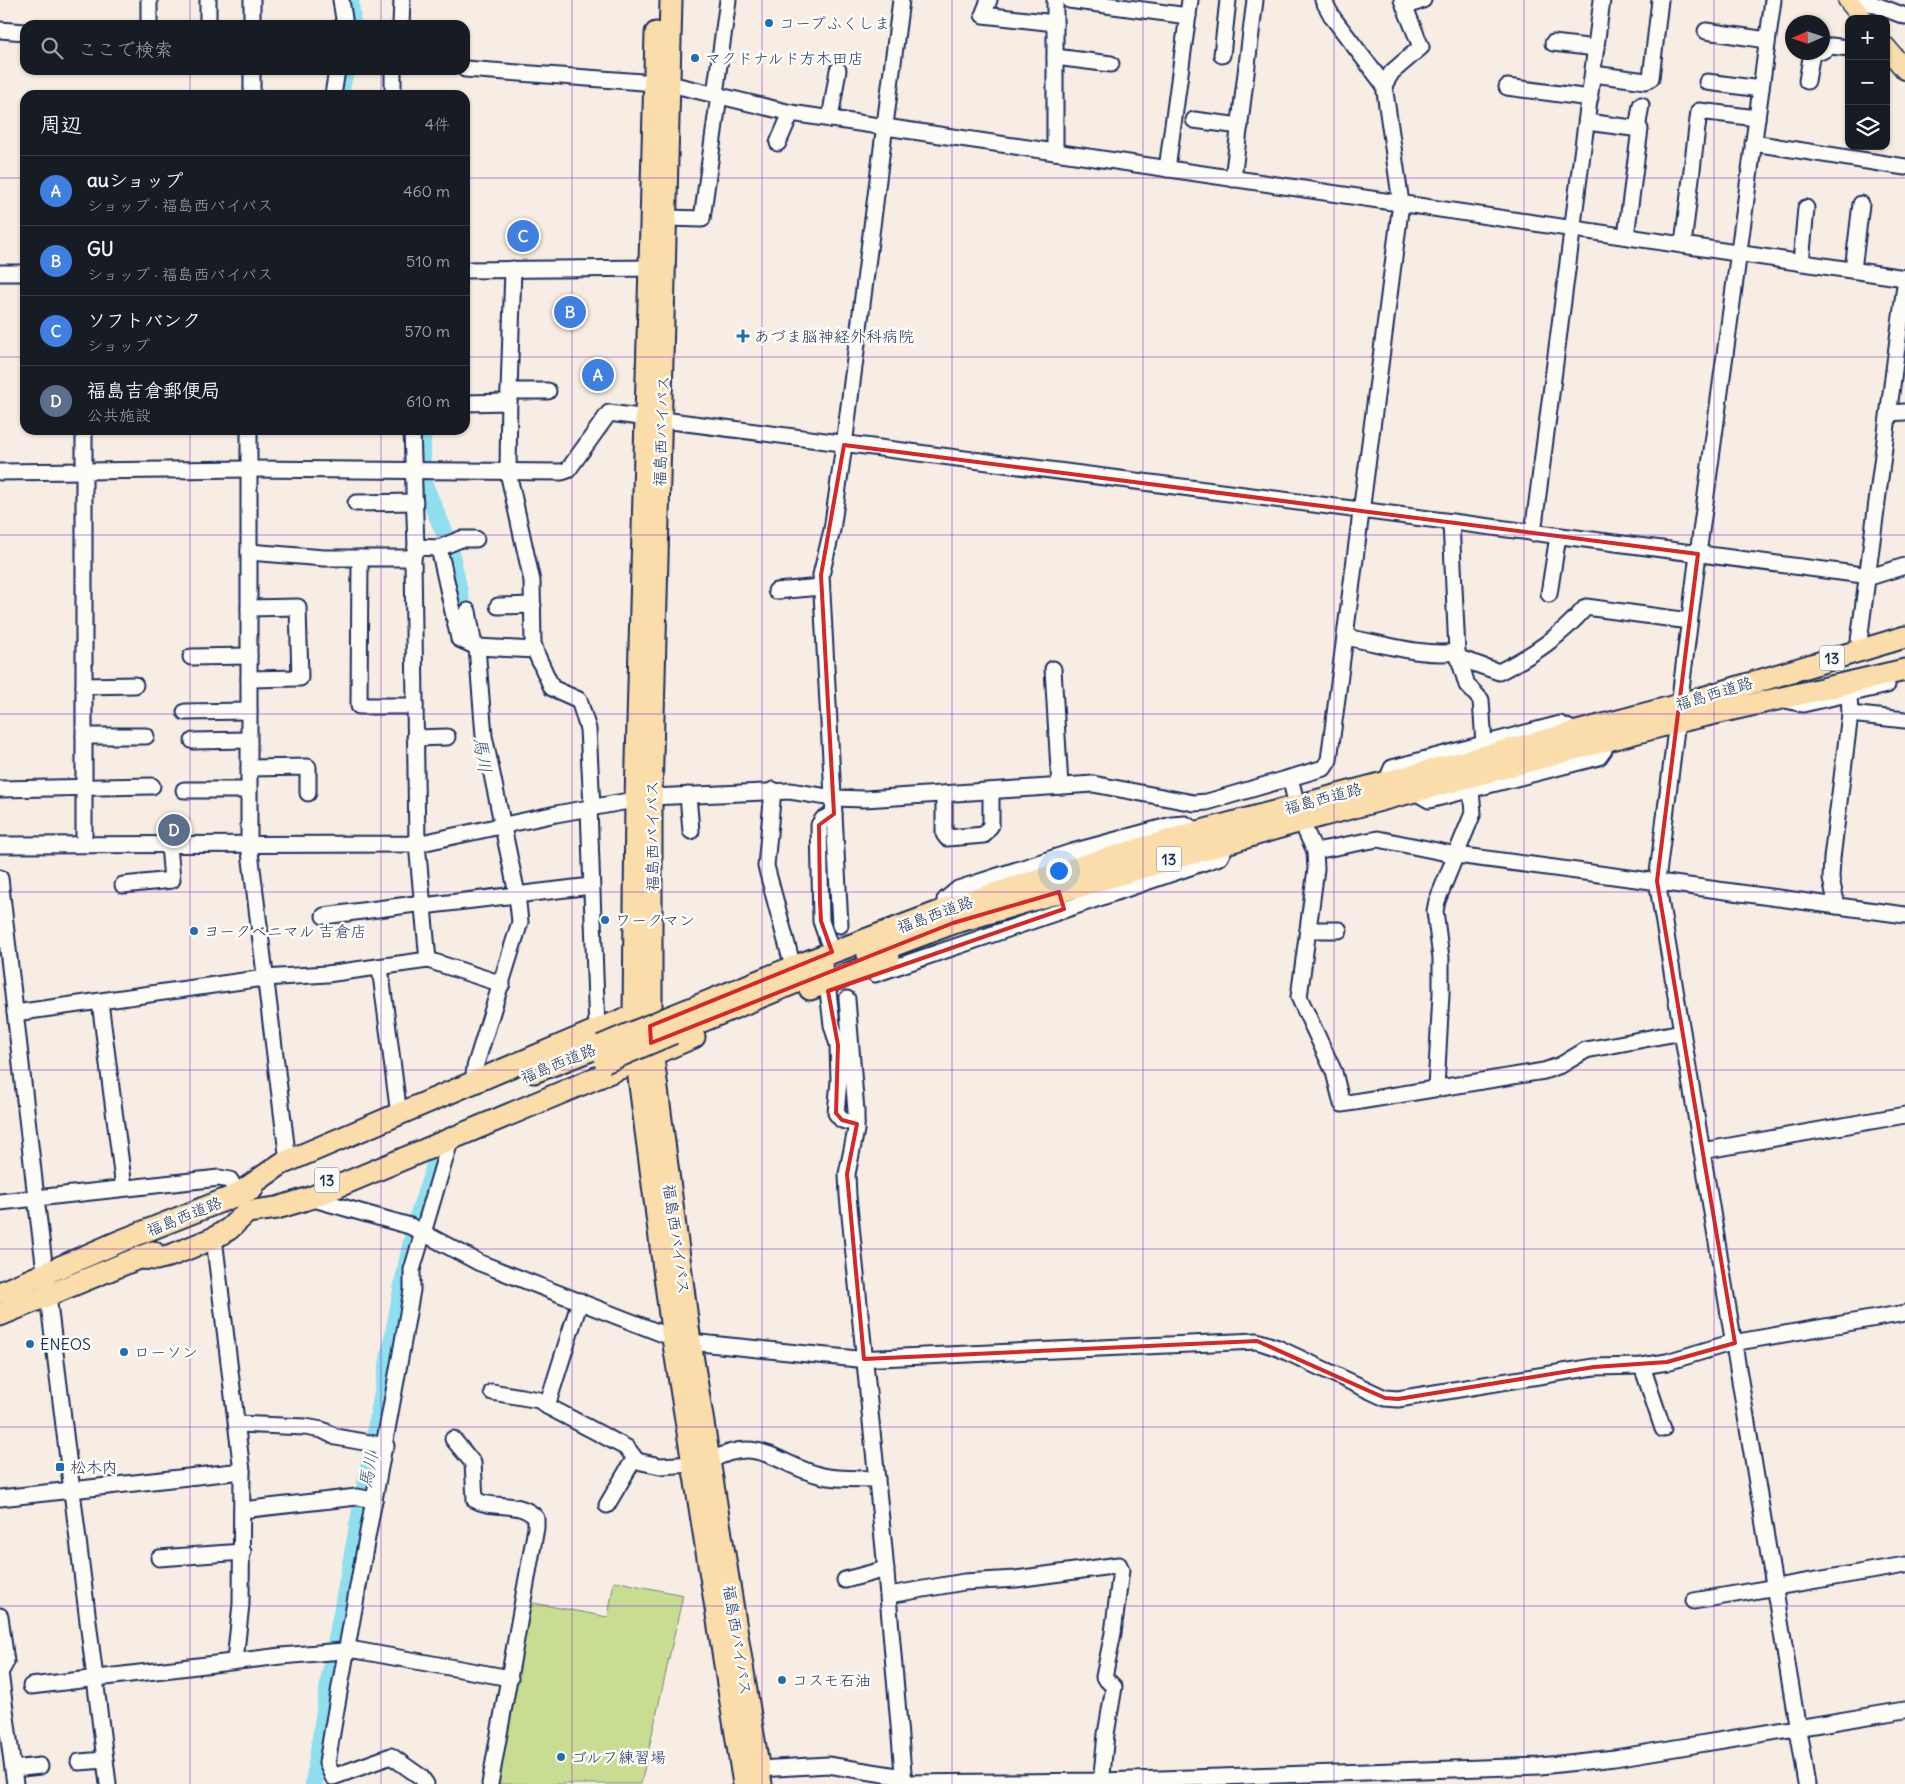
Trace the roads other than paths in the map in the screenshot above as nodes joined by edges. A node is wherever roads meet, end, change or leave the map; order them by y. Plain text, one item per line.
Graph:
1 (149, 0) edge
2 (208, 0) edge
3 (252, 0) edge
4 (341, 0) edge
5 (402, 0) edge
6 (657, 0) edge
7 (671, 0) edge
8 (728, 0) edge
9 (901, 0) edge
10 (989, 0) edge
11 (1055, 0) edge
12 (1069, 0) edge
13 (1190, 0) edge
14 (1228, 0) edge
15 (1255, 0) edge
16 (1323, 0) edge
17 (1422, 0) edge
18 (1602, 0) edge
19 (1660, 0) edge
20 (1773, 0) edge
21 (1848, 0) edge
22 (1862, 0) edge
23 (1404, 3) edge
24 (1860, 15) edge
25 (1188, 16) junction
26 (1905, 16) edge
27 (149, 20) edge
28 (208, 20) edge
29 (252, 20) edge
30 (344, 20) edge
31 (401, 20) edge
32 (1055, 24) junction
33 (1225, 27) junction
34 (0, 30) edge
35 (1251, 31) junction
36 (1706, 31) dead end
37 (20, 32) edge
38 (1767, 40) junction
39 (1553, 43) dead end
40 (1830, 47) edge
41 (1596, 48) junction
42 (1845, 48) edge
43 (1890, 52) edge
44 (1222, 55) dead end
45 (1055, 58) junction
46 (1811, 60) edge
47 (1111, 64) dead end
48 (470, 69) edge
49 (838, 70) dead end
50 (1905, 70) edge
51 (1593, 74) junction
52 (252, 75) edge
53 (336, 75) edge
54 (392, 75) edge
55 (1807, 81) dead end
56 (1707, 82) dead end
57 (662, 84) junction
58 (1384, 85) junction
59 (1507, 87) dead end
60 (1761, 89) junction
61 (252, 90) edge
62 (334, 90) edge
63 (393, 90) edge
64 (717, 95) junction
65 (1590, 98) junction
66 (1641, 105) dead end
67 (791, 113) junction
68 (1757, 118) junction
69 (830, 119) junction
70 (1194, 120) dead end
71 (1587, 122) junction
72 (1240, 126) junction
73 (884, 127) junction
74 (1637, 129) junction
75 (778, 143) dead end
76 (1753, 143) junction
77 (1055, 152) junction
78 (1905, 167) edge
79 (1167, 169) junction
80 (1233, 179) junction
81 (1401, 203) junction
82 (1861, 204) dead end
83 (1806, 208) dead end
84 (667, 218) junction
85 (1573, 228) junction
86 (1626, 236) junction
87 (1683, 245) junction
88 (1738, 253) junction
89 (1801, 263) junction
90 (658, 268) junction
91 (513, 269) junction
92 (470, 270) edge
93 (1853, 270) junction
94 (0, 273) edge
95 (20, 273) edge
96 (1904, 276) edge
97 (1899, 387) edge
98 (548, 391) dead end
99 (509, 397) junction
100 (470, 402) edge
101 (1905, 412) edge
102 (1889, 413) junction
103 (654, 418) junction
104 (84, 435) edge
105 (249, 435) edge
106 (413, 435) edge
107 (844, 445) junction
108 (249, 469) junction
109 (84, 470) junction
110 (420, 471) junction
111 (0, 472) edge
112 (508, 472) junction
113 (356, 502) dead end
114 (415, 502) junction
115 (1361, 509) junction
116 (1451, 522) junction
117 (1533, 533) junction
118 (1558, 536) junction
119 (476, 539) dead end
120 (445, 544) junction
121 (249, 552) junction
122 (414, 553) junction
123 (1698, 554) junction
124 (360, 558) junction
125 (1905, 566) edge
126 (1869, 576) junction
127 (821, 587) junction
128 (776, 590) dead end
129 (1549, 594) dead end
130 (498, 606) dead end
131 (533, 606) junction
132 (249, 608) junction
133 (468, 611) dead end
134 (1689, 620) junction
135 (1905, 628) edge
136 (1345, 636) junction
137 (1905, 637) edge
138 (1859, 641) junction
139 (472, 645) junction
140 (535, 650) junction
141 (1458, 655) junction
142 (249, 656) junction
143 (192, 657) dead end
144 (1052, 669) dead end
145 (1905, 670) edge
146 (249, 679) junction
147 (1760, 679) junction
148 (1905, 681) edge
149 (135, 685) dead end
150 (84, 686) junction
151 (1849, 694) junction
152 (1781, 698) junction
153 (415, 706) junction
154 (249, 711) junction
155 (185, 712) dead end
156 (1678, 713) junction
157 (1850, 714) junction
158 (1905, 720) edge
159 (1576, 731) junction
160 (84, 736) junction
161 (146, 736) dead end
162 (447, 737) dead end
163 (416, 738) junction
164 (248, 740) junction
165 (1606, 740) junction
166 (193, 741) dead end
167 (1484, 744) junction
168 (249, 768) junction
169 (1290, 778) junction
170 (1386, 782) junction
171 (152, 786) dead end
172 (1060, 786) junction
173 (0, 789) edge
174 (84, 789) junction
175 (184, 790) dead end
176 (248, 790) junction
177 (773, 790) junction
178 (1471, 790) junction
179 (990, 791) junction
180 (1415, 792) junction
181 (308, 793) dead end
182 (944, 794) junction
183 (688, 795) junction
184 (644, 798) junction
185 (833, 798) junction
186 (590, 807) junction
187 (1300, 813) junction
188 (498, 826) junction
189 (691, 831) dead end
190 (1198, 832) junction
191 (1228, 842) junction
192 (84, 844) junction
193 (248, 844) junction
194 (416, 844) junction
195 (0, 845) edge
196 (169, 845) junction
197 (1315, 851) junction
198 (1457, 855) junction
199 (1086, 865) junction
200 (1121, 873) junction
201 (0, 878) edge
202 (1657, 881) junction
203 (123, 885) dead end
204 (591, 886) junction
205 (512, 896) junction
206 (945, 900) junction
207 (423, 904) junction
208 (1837, 906) junction
209 (1905, 914) edge
210 (324, 916) dead end
211 (1308, 930) junction
212 (1339, 930) dead end
213 (834, 933) junction
214 (790, 956) junction
215 (428, 960) junction
216 (380, 966) junction
217 (264, 978) junction
218 (498, 983) junction
219 (823, 988) junction
220 (847, 999) tunnel mouth
221 (100, 1002) junction
222 (10, 1012) edge
223 (642, 1013) junction
224 (672, 1026) junction
225 (1682, 1032) junction
226 (601, 1046) junction
227 (645, 1058) junction
228 (473, 1083) junction
229 (1436, 1088) junction
230 (399, 1115) junction
231 (1905, 1115) edge
232 (856, 1124) junction
233 (451, 1138) junction
234 (1702, 1152) junction
235 (288, 1161) junction
236 (124, 1188) junction
237 (36, 1198) junction
238 (310, 1198) junction
239 (0, 1202) edge
240 (243, 1203) junction
241 (417, 1229) junction
242 (214, 1238) junction
243 (140, 1258) junction
244 (46, 1274) junction
245 (0, 1293) edge
246 (50, 1296) junction
247 (580, 1301) junction
248 (1905, 1313) edge
249 (0, 1315) edge
250 (682, 1340) junction
251 (1735, 1343) junction
252 (864, 1359) junction
253 (1642, 1366) junction
254 (492, 1392) dead end
255 (547, 1406) junction
256 (237, 1424) junction
257 (1663, 1429) dead end
258 (453, 1439) dead end
259 (377, 1445) junction
260 (637, 1461) junction
261 (702, 1462) junction
262 (242, 1471) junction
263 (877, 1479) junction
264 (73, 1489) junction
265 (0, 1498) edge
266 (366, 1499) junction
267 (607, 1505) dead end
268 (242, 1510) junction
269 (243, 1552) junction
270 (158, 1558) dead end
271 (1905, 1565) edge
272 (886, 1569) junction
273 (845, 1580) dead end
274 (1774, 1587) junction
275 (889, 1595) junction
276 (1694, 1601) dead end
277 (0, 1616) edge
278 (339, 1652) junction
279 (236, 1661) junction
280 (0, 1672) edge
281 (95, 1678) junction
282 (510, 1678) junction
283 (31, 1686) dead end
284 (1905, 1710) edge
285 (1797, 1729) junction
286 (106, 1760) junction
287 (79, 1762) dead end
288 (40, 1766) dead end
289 (13, 1769) junction
290 (760, 1776) edge
291 (903, 1781) edge
292 (1101, 1782) edge
293 (15, 1784) edge
294 (108, 1784) edge
295 (426, 1784) edge
296 (490, 1784) edge
297 (744, 1784) edge
298 (1807, 1784) edge

1 - 27 street
2 - 28 street
3 - 29 street
4 - 30 street
5 - 31 street
6 - 57 highway, 福島西バイパス
7 - 57 highway, 福島西バイパス
8 - 64 street
9 - 73 street
10 - 32 street
11 - 32 street
12 - 25 street
13 - 25 street
14 - 33 street
15 - 35 street
16 - 58 street
17 - 23 street
18 - 41 street
19 - 51 street
20 - 38 street
21 - 24 main road
22 - 26 street
23 - 58 street
25 - 79 street
32 - 45 street
33 - 35 street
33 - 44 street
34 - 37 street
35 - 72 street
36 - 38 street
38 - 60 street
39 - 41 street
40 - 42 street
41 - 51 street
43 - 50 main road
45 - 47 street
45 - 77 street
46 - 55 street
48 - 57 street
49 - 69 street
51 - 65 street
52 - 61 street
53 - 62 street
54 - 63 street
56 - 60 street
57 - 64 street
57 - 84 highway, 福島西バイパス
57 - 90 highway, 福島西バイパス
58 - 81 street
59 - 65 street
60 - 68 street
64 - 67 street
64 - 84 street
65 - 71 street
66 - 74 street
67 - 69 street
67 - 75 street
68 - 76 street
68 - 87 street
69 - 73 street
70 - 72 street
71 - 74 street
71 - 85 street
72 - 80 street
73 - 77 street
73 - 107 street
74 - 86 street
76 - 78 street
76 - 88 street
77 - 79 street
79 - 80 street
80 - 81 street
81 - 85 street
81 - 115 street
82 - 93 street
83 - 89 street
84 - 90 highway, 福島西バイパス
85 - 86 street
85 - 117 street
86 - 87 street
87 - 88 street
88 - 89 street
88 - 123 street
89 - 93 street
90 - 91 street
90 - 103 highway, 福島西バイパス
91 - 92 street
91 - 99 street
93 - 96 street
94 - 95 street
96 - 97 street
97 - 102 street
98 - 99 street
99 - 100 street
99 - 112 street
101 - 102 street
102 - 126 street
103 - 107 street
103 - 112 street
103 - 184 highway, 福島西バイパス
104 - 109 street
105 - 108 street
106 - 110 street
107 - 115 street
107 - 127 street
108 - 109 street
108 - 110 street
108 - 121 street
109 - 111 street
109 - 150 street
110 - 112 street
110 - 114 street
112 - 131 street
113 - 114 street
114 - 122 street
115 - 116 street
115 - 136 street
116 - 117 street
116 - 141 street
117 - 118 street
118 - 123 street
118 - 129 street
119 - 120 street
120 - 122 street
120 - 139 street
121 - 124 street
121 - 132 street
122 - 124 street
122 - 153 street
123 - 126 street
123 - 134 street
124 - 153 street
125 - 126 street
126 - 138 street
127 - 128 street
127 - 185 street
130 - 131 street
131 - 140 street
132 - 142 street
132 - 146 street
133 - 139 street
134 - 141 street
134 - 156 street
135 - 138 street
136 - 141 street
136 - 169 street
137 - 147 highway, 福島西道路 / 13
138 - 147 street
139 - 140 street
139 - 188 street
140 - 186 street
141 - 167 street
142 - 143 street
142 - 146 street
144 - 172 street
145 - 152 highway, 福島西道路 / 13
146 - 154 street
147 - 156 highway, 福島西道路 / 13
148 - 151 street
149 - 150 street
150 - 160 street
151 - 152 street
151 - 157 street
152 - 156 highway, 福島西道路 / 13
153 - 163 street
154 - 155 street
154 - 164 street
156 - 159 highway, 福島西道路 / 13
156 - 165 highway, 福島西道路 / 13
156 - 202 street
157 - 158 street
157 - 208 street
159 - 167 street
159 - 170 highway, 福島西道路 / 13
160 - 161 street
160 - 174 street
162 - 163 street
163 - 194 street
164 - 166 street
164 - 168 street
165 - 178 street
165 - 180 highway, 福島西道路 / 13
167 - 170 street
168 - 176 street
168 - 181 street
169 - 172 street
169 - 187 street
170 - 187 highway, 福島西道路 / 13
171 - 174 street
172 - 179 street
173 - 174 street
174 - 192 street
175 - 176 street
176 - 193 street
177 - 183 street
177 - 185 street
177 - 214 street
178 - 180 street
178 - 198 street
179 - 182 street
179 - 182 street
180 - 187 highway, 福島西道路 / 13
182 - 185 street
183 - 184 street
183 - 189 street
184 - 186 street
184 - 223 highway, 福島西バイパス
185 - 213 street
186 - 188 street
186 - 204 street
187 - 190 highway, 福島西道路 / 13
187 - 191 highway, 福島西道路 / 13
187 - 197 street
188 - 194 street
188 - 205 street
190 - 199 highway, 福島西道路 / 13
190 - 206 street
191 - 200 highway, 福島西道路 / 13
191 - 219 street
192 - 195 street
192 - 196 street
193 - 194 street
193 - 196 street
193 - 217 street
194 - 207 street
196 - 203 street
197 - 198 street
197 - 211 street
198 - 202 street
198 - 229 street
199 - 206 highway
199 - 224 highway, 福島西道路 / 13
200 - 219 highway
200 - 224 highway, 福島西道路 / 13
201 - 222 street
202 - 208 street
202 - 225 street
204 - 205 street
204 - 226 street
205 - 207 street
205 - 218 street
206 - 213 highway
207 - 210 street
207 - 215 street
208 - 209 street
211 - 212 street
211 - 229 street
213 - 214 highway
214 - 223 highway
215 - 216 street
215 - 218 street
216 - 217 street
216 - 230 street
217 - 221 street
217 - 235 street
218 - 228 street
219 - 227 highway
219 - 232 street
220 - 232 street
221 - 222 street
221 - 236 street
222 - 237 street
223 - 226 highway
223 - 227 highway, 福島西バイパス
224 - 226 highway, 福島西道路 / 13, bridge
225 - 229 street
225 - 234 street
226 - 228 highway
226 - 240 highway, 福島西道路 / 13
227 - 233 highway
227 - 250 highway, 福島西バイパス
228 - 230 highway
230 - 235 highway
231 - 234 street
232 - 252 street
233 - 238 highway
233 - 241 street
234 - 251 street
235 - 240 highway
236 - 237 street
236 - 240 street
237 - 239 street
237 - 244 street
238 - 240 highway
238 - 241 street
240 - 242 highway
240 - 243 highway, 福島西道路 / 13
240 - 244 highway, 福島西道路 / 13
241 - 247 street
241 - 259 street
242 - 243 highway
242 - 256 street
243 - 246 highway, 福島西道路 / 13
244 - 245 highway, 福島西道路 / 13
244 - 246 street
246 - 249 highway, 福島西道路 / 13
246 - 264 street
247 - 250 street
247 - 255 street
248 - 251 street
250 - 252 street
250 - 261 highway, 福島西バイパス
251 - 253 street
251 - 274 street
252 - 253 street
252 - 263 street
253 - 257 street
254 - 255 street
255 - 260 street
256 - 259 street
256 - 262 street
258 - 282 street
259 - 266 street
260 - 261 street
260 - 267 street
261 - 263 street
261 - 290 highway, 福島西バイパス
261 - 297 highway, 福島西バイパス
262 - 264 street
262 - 268 street
263 - 272 street
264 - 265 street
264 - 281 street
266 - 268 street
266 - 278 street
268 - 269 street
269 - 270 street
269 - 279 street
271 - 274 street
272 - 273 street
272 - 275 street
274 - 276 street
274 - 285 street
275 - 291 street
275 - 292 street
277 - 280 street
278 - 279 street
278 - 282 street
278 - 295 street
279 - 281 street
280 - 289 street
281 - 283 street
281 - 286 street
282 - 296 street
284 - 285 street
285 - 292 street
285 - 298 street
286 - 287 street
286 - 294 street
288 - 289 street
289 - 293 street
290 - 291 street
291 - 292 street

